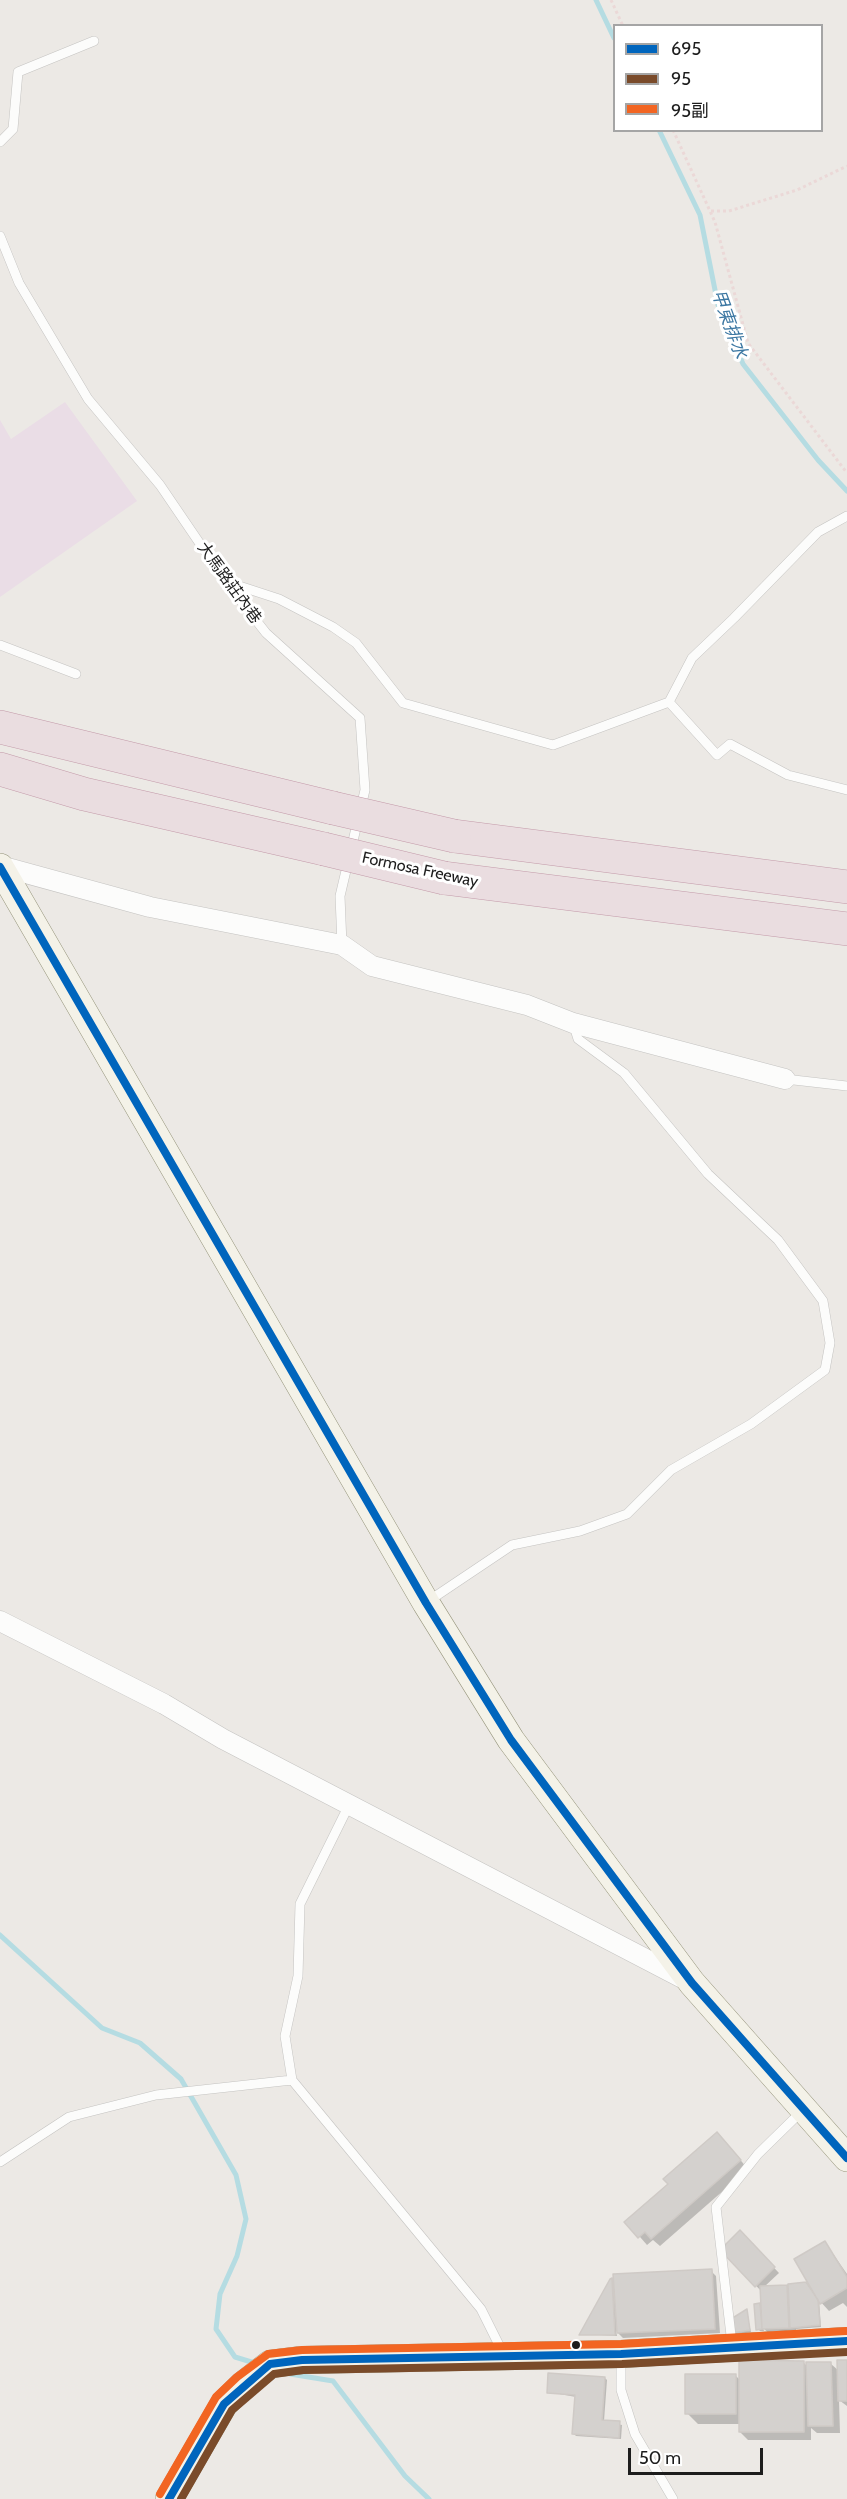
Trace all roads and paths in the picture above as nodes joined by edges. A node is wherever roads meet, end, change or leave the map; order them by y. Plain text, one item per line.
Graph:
1 (611, 0) edge
2 (622, 24) edge
3 (94, 41) dead end
4 (674, 132) edge
5 (0, 142) edge
6 (847, 166) edge
7 (711, 211) junction
8 (0, 236) edge
9 (847, 473) edge
10 (847, 516) edge
11 (226, 582) junction
12 (0, 645) edge
13 (76, 674) dead end
14 (669, 702) junction
15 (0, 727) edge
16 (0, 769) edge
17 (847, 790) edge
18 (0, 867) edge
19 (847, 887) edge
20 (847, 929) edge
21 (342, 945) junction
22 (573, 1023) junction
23 (785, 1079) joint
24 (847, 1086) edge
25 (426, 1602) junction
26 (0, 1621) edge
27 (349, 1805) junction
28 (692, 1983) junction
29 (292, 2080) junction
30 (804, 2109) junction
31 (847, 2158) edge
32 (0, 2162) edge
33 (847, 2341) edge
34 (732, 2349) junction
35 (621, 2354) junction
36 (506, 2358) junction
37 (170, 2499) edge
38 (673, 2499) edge

1 - 2 path
3 - 5 lane
4 - 7 path
6 - 7 path
7 - 9 path
8 - 11 lane, 大馬路莊內巷
10 - 14 lane
11 - 14 lane
11 - 21 lane, 大馬路莊內巷
12 - 13 lane
14 - 17 lane
15 - 19 highway, bridge
16 - 20 highway, Formosa Freeway, bridge
18 - 21 street
18 - 25 street
21 - 22 street
22 - 23 street
22 - 25 lane
23 - 24 lane
25 - 28 street
26 - 27 street
27 - 28 street
27 - 29 lane
28 - 30 street
29 - 32 lane
29 - 36 lane
30 - 31 street
30 - 34 lane
33 - 34 street
34 - 35 street
35 - 36 street
35 - 38 lane
36 - 37 street

